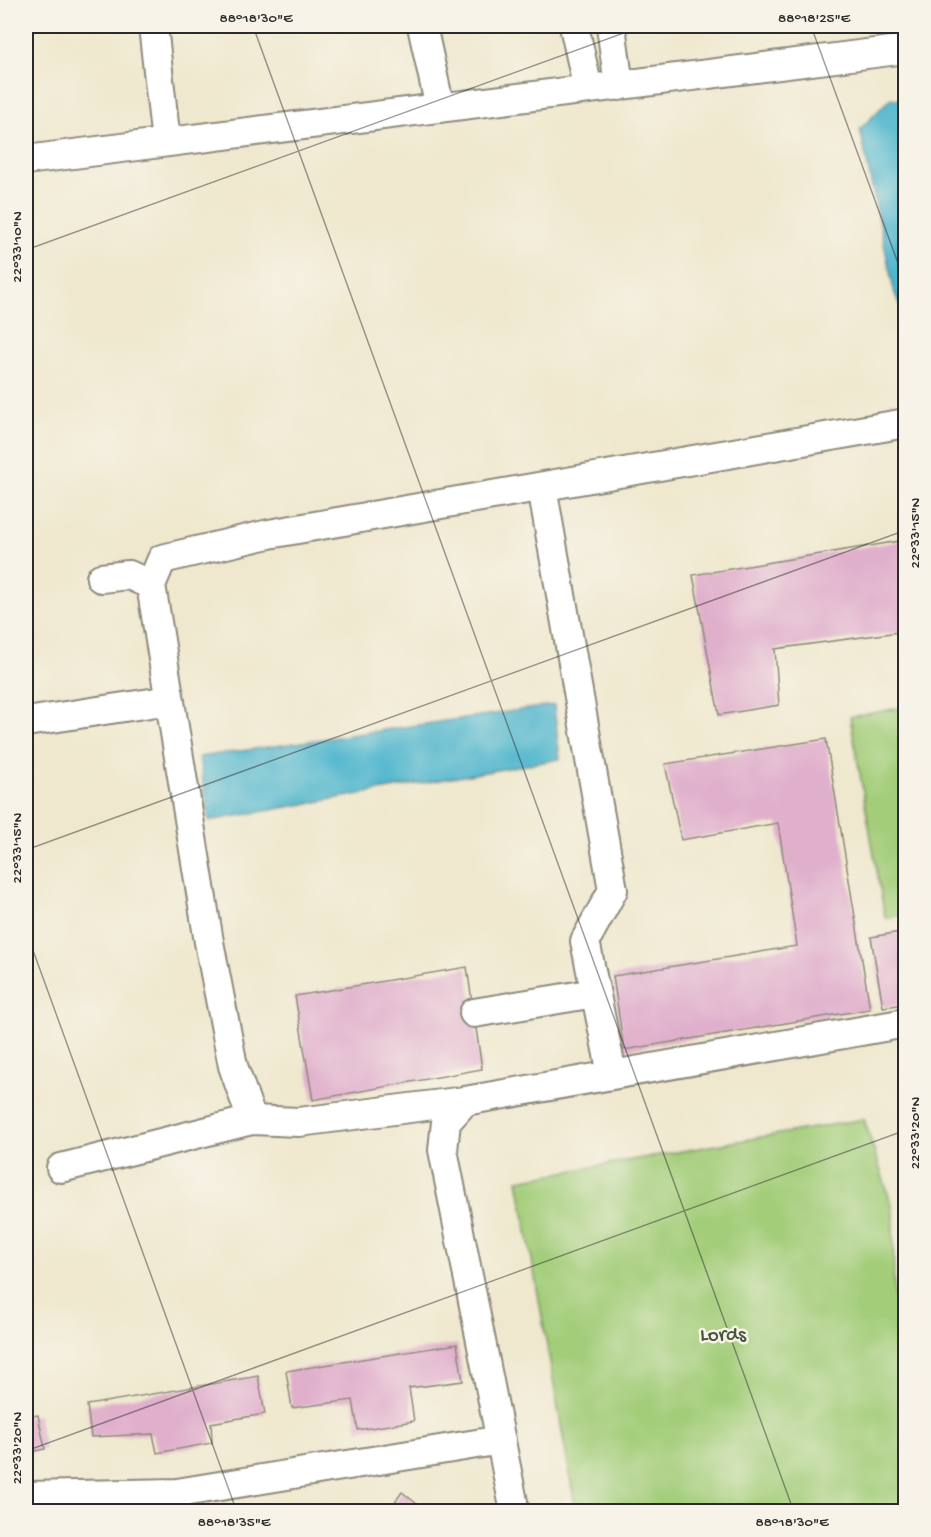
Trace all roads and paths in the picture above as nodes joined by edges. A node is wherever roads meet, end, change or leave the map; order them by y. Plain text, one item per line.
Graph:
1 (153, 26) edge
2 (422, 26) edge
3 (574, 26) edge
4 (611, 26) edge
5 (906, 49) edge
6 (619, 86) junction
7 (588, 89) junction
8 (440, 108) junction
9 (166, 142) junction
10 (26, 160) edge
11 (906, 423) edge
12 (542, 487) junction
13 (101, 578) dead end
14 (151, 585) junction
15 (170, 700) junction
16 (26, 722) edge
17 (595, 993) junction
18 (474, 1013) dead end
19 (906, 1023) edge
20 (612, 1074) junction
21 (465, 1101) junction
22 (252, 1120) junction
23 (61, 1168) dead end
24 (501, 1440) junction
25 (26, 1496) edge
26 (515, 1512) edge

1 - 9 street
2 - 8 street
3 - 7 street
4 - 6 street
5 - 6 street
6 - 7 street
7 - 8 street
8 - 9 street
9 - 10 street
11 - 12 street
12 - 14 street
12 - 17 street
13 - 14 street
14 - 15 street
15 - 16 street
15 - 22 street
17 - 18 street
17 - 20 street
19 - 20 street
20 - 21 street
21 - 22 street
21 - 24 street
22 - 23 street
24 - 25 street
24 - 26 street

